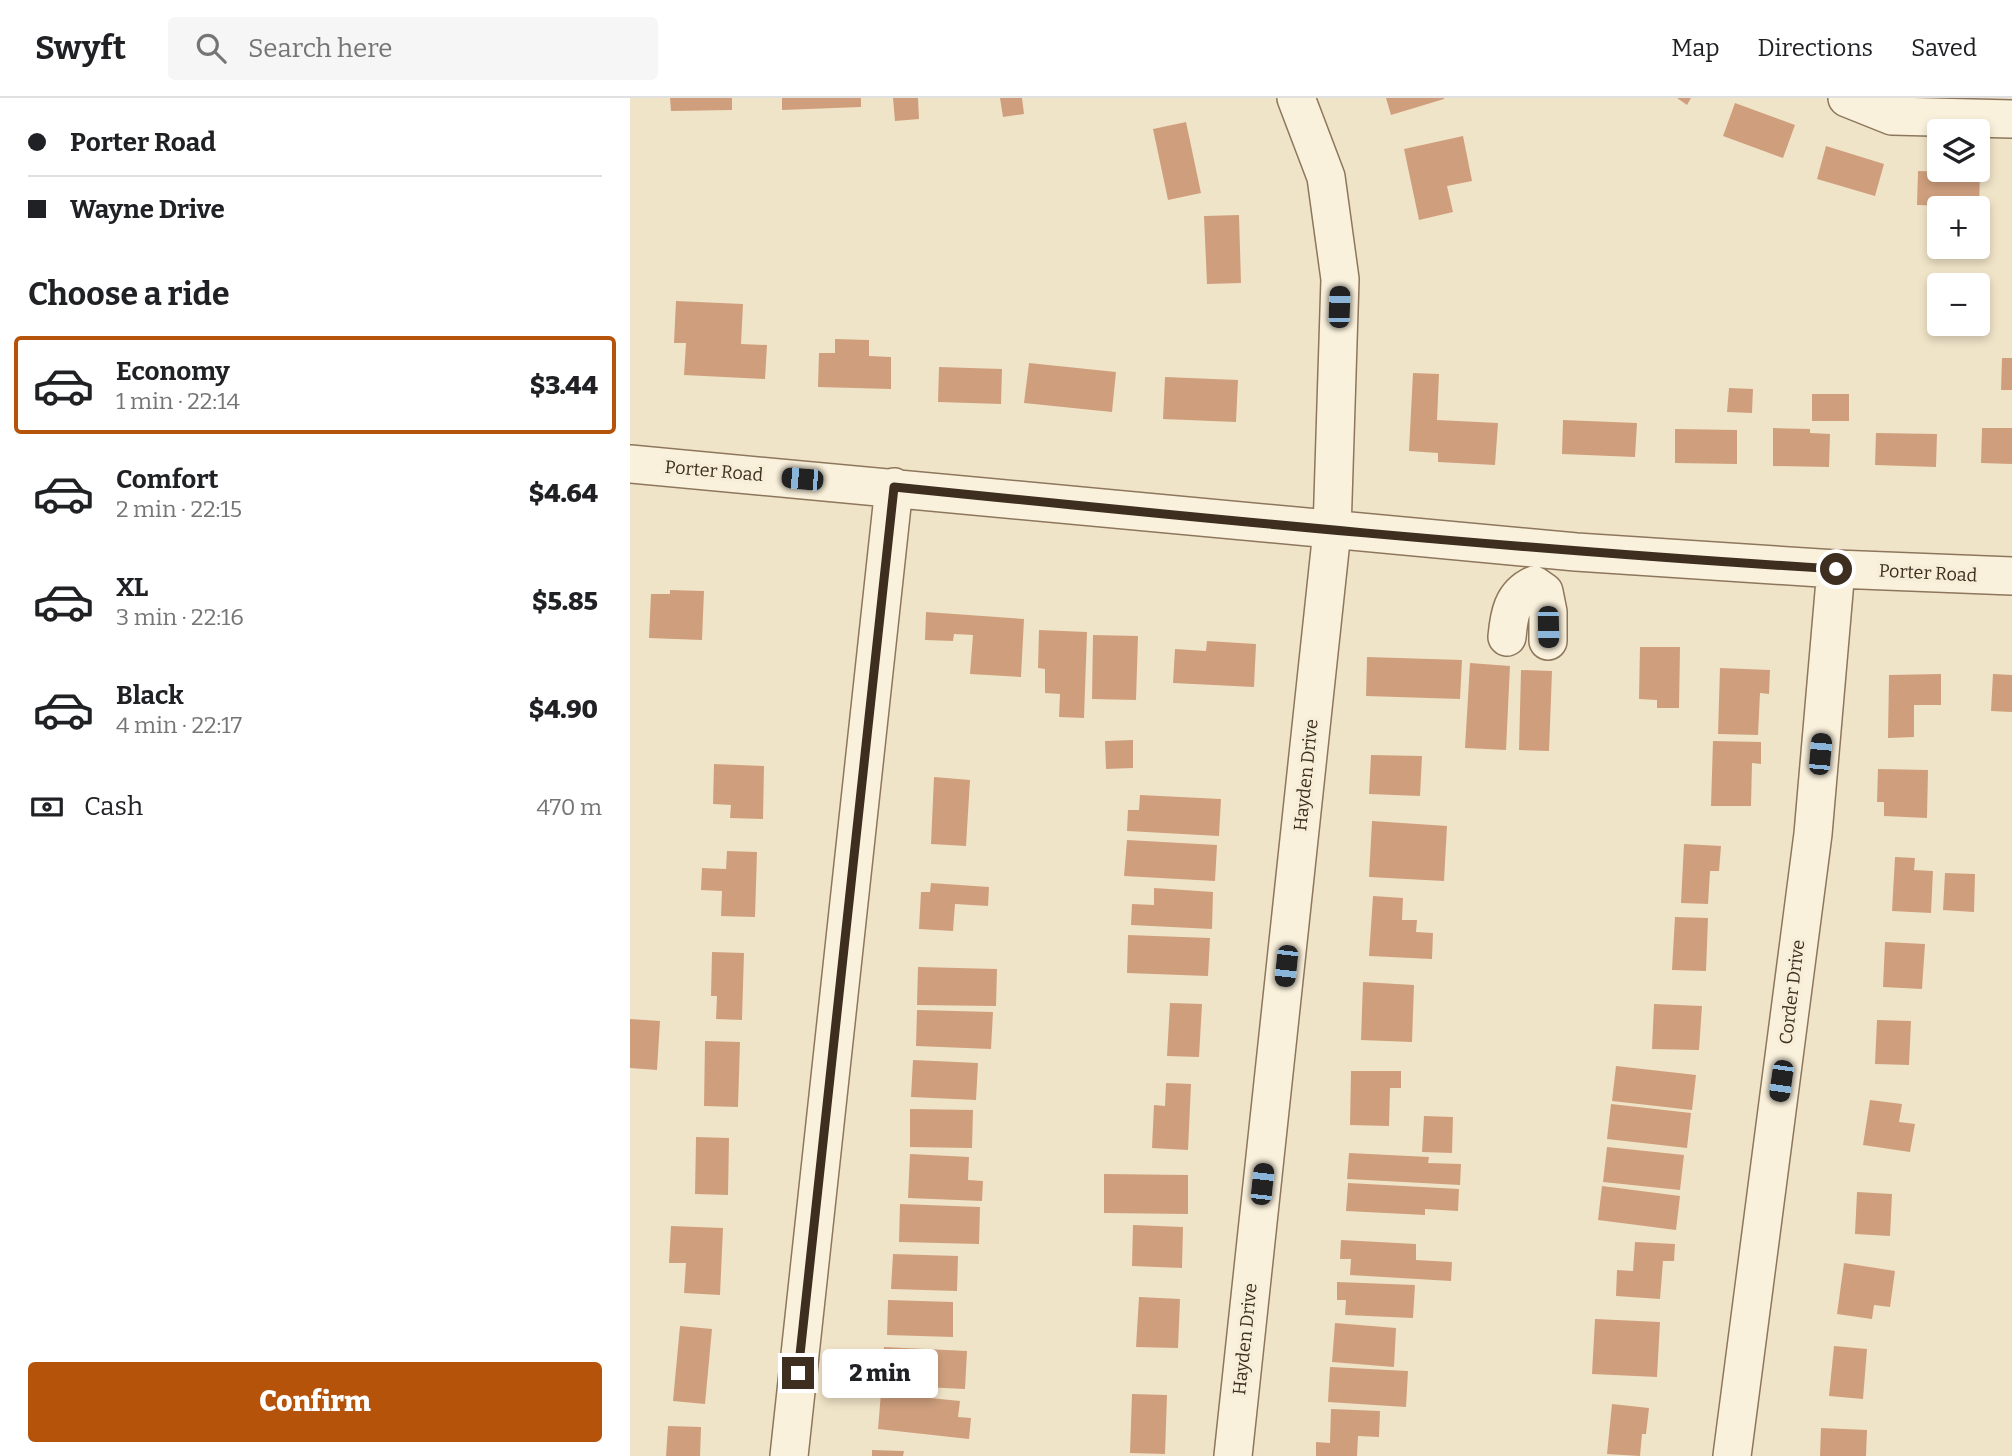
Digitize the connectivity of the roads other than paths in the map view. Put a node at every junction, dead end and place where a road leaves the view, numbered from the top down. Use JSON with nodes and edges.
{"nodes":[{"id":1,"x":1296,"y":98,"type":"edge"},
{"id":2,"x":1847,"y":98,"type":"edge"},
{"id":3,"x":2012,"y":119,"type":"edge"},
{"id":4,"x":630,"y":464,"type":"edge"},
{"id":5,"x":894,"y":487,"type":"junction"},
{"id":6,"x":1332,"y":531,"type":"junction"},
{"id":7,"x":1536,"y":548,"type":"junction"},
{"id":8,"x":1836,"y":569,"type":"junction"},
{"id":9,"x":2012,"y":576,"type":"edge"},
{"id":10,"x":1534,"y":585,"type":"junction"},
{"id":11,"x":1507,"y":638,"type":"dead end"},
{"id":12,"x":1548,"y":641,"type":"dead end"},
{"id":13,"x":789,"y":1456,"type":"edge"},
{"id":14,"x":1233,"y":1456,"type":"edge"},
{"id":15,"x":1732,"y":1456,"type":"edge"}],
"edges":[{"from":1,"to":6,"type":"street","name":"Hayden Drive"},
{"from":2,"to":3,"type":"street"},
{"from":4,"to":5,"type":"street","name":"Porter Road"},
{"from":5,"to":6,"type":"street","name":"Porter Road"},
{"from":5,"to":13,"type":"street"},
{"from":6,"to":7,"type":"street","name":"Porter Road"},
{"from":6,"to":14,"type":"street","name":"Hayden Drive"},
{"from":7,"to":8,"type":"street","name":"Porter Road"},
{"from":7,"to":10,"type":"street"},
{"from":8,"to":9,"type":"street","name":"Porter Road"},
{"from":8,"to":15,"type":"street","name":"Corder Drive"},
{"from":10,"to":11,"type":"street"},
{"from":10,"to":12,"type":"street"}]}
